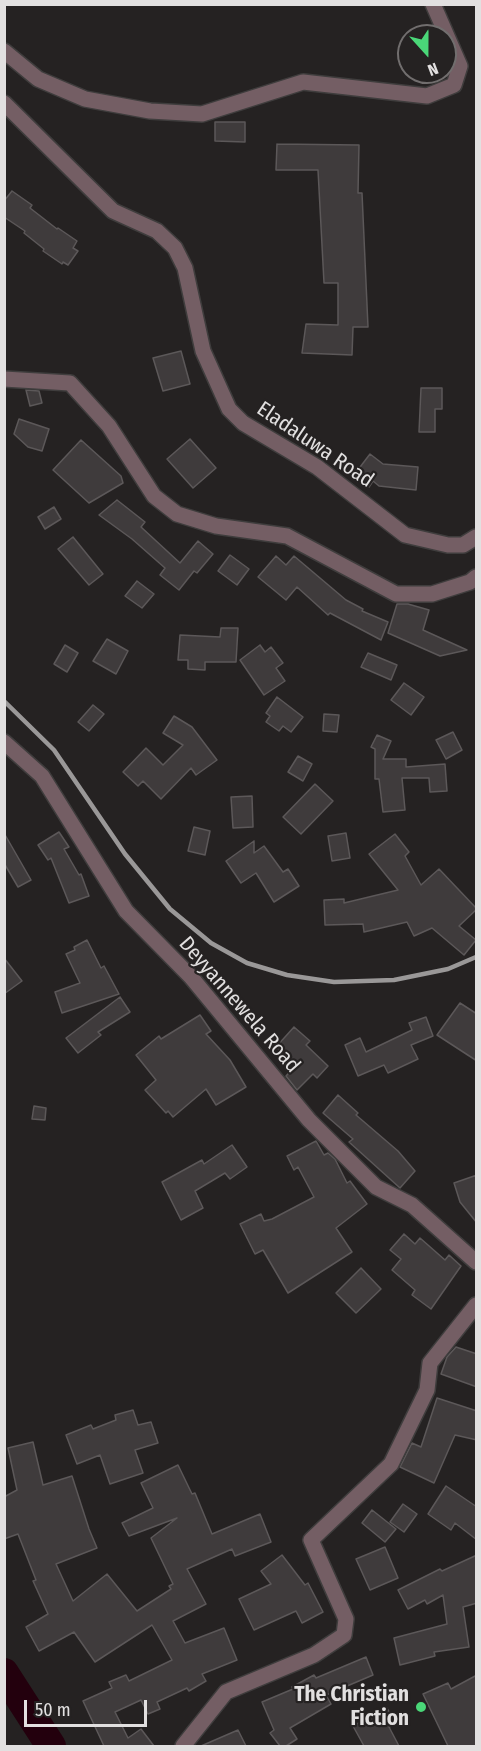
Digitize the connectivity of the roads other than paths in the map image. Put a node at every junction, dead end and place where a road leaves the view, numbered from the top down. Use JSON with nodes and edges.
{"nodes":[{"id":1,"x":433,"y":4,"type":"edge"},
{"id":2,"x":4,"y":51,"type":"edge"},
{"id":3,"x":4,"y":103,"type":"edge"},
{"id":4,"x":4,"y":379,"type":"edge"},
{"id":5,"x":477,"y":537,"type":"edge"},
{"id":6,"x":477,"y":577,"type":"edge"},
{"id":7,"x":4,"y":742,"type":"edge"},
{"id":8,"x":477,"y":1262,"type":"edge"},
{"id":9,"x":477,"y":1305,"type":"edge"},
{"id":10,"x":183,"y":1746,"type":"edge"}],
"edges":[{"from":1,"to":2,"type":"street"},
{"from":3,"to":5,"type":"street","name":"Eladaluwa Road"},
{"from":4,"to":6,"type":"street"},
{"from":7,"to":8,"type":"street","name":"Deyyannewela Road"},
{"from":9,"to":10,"type":"street"}]}
